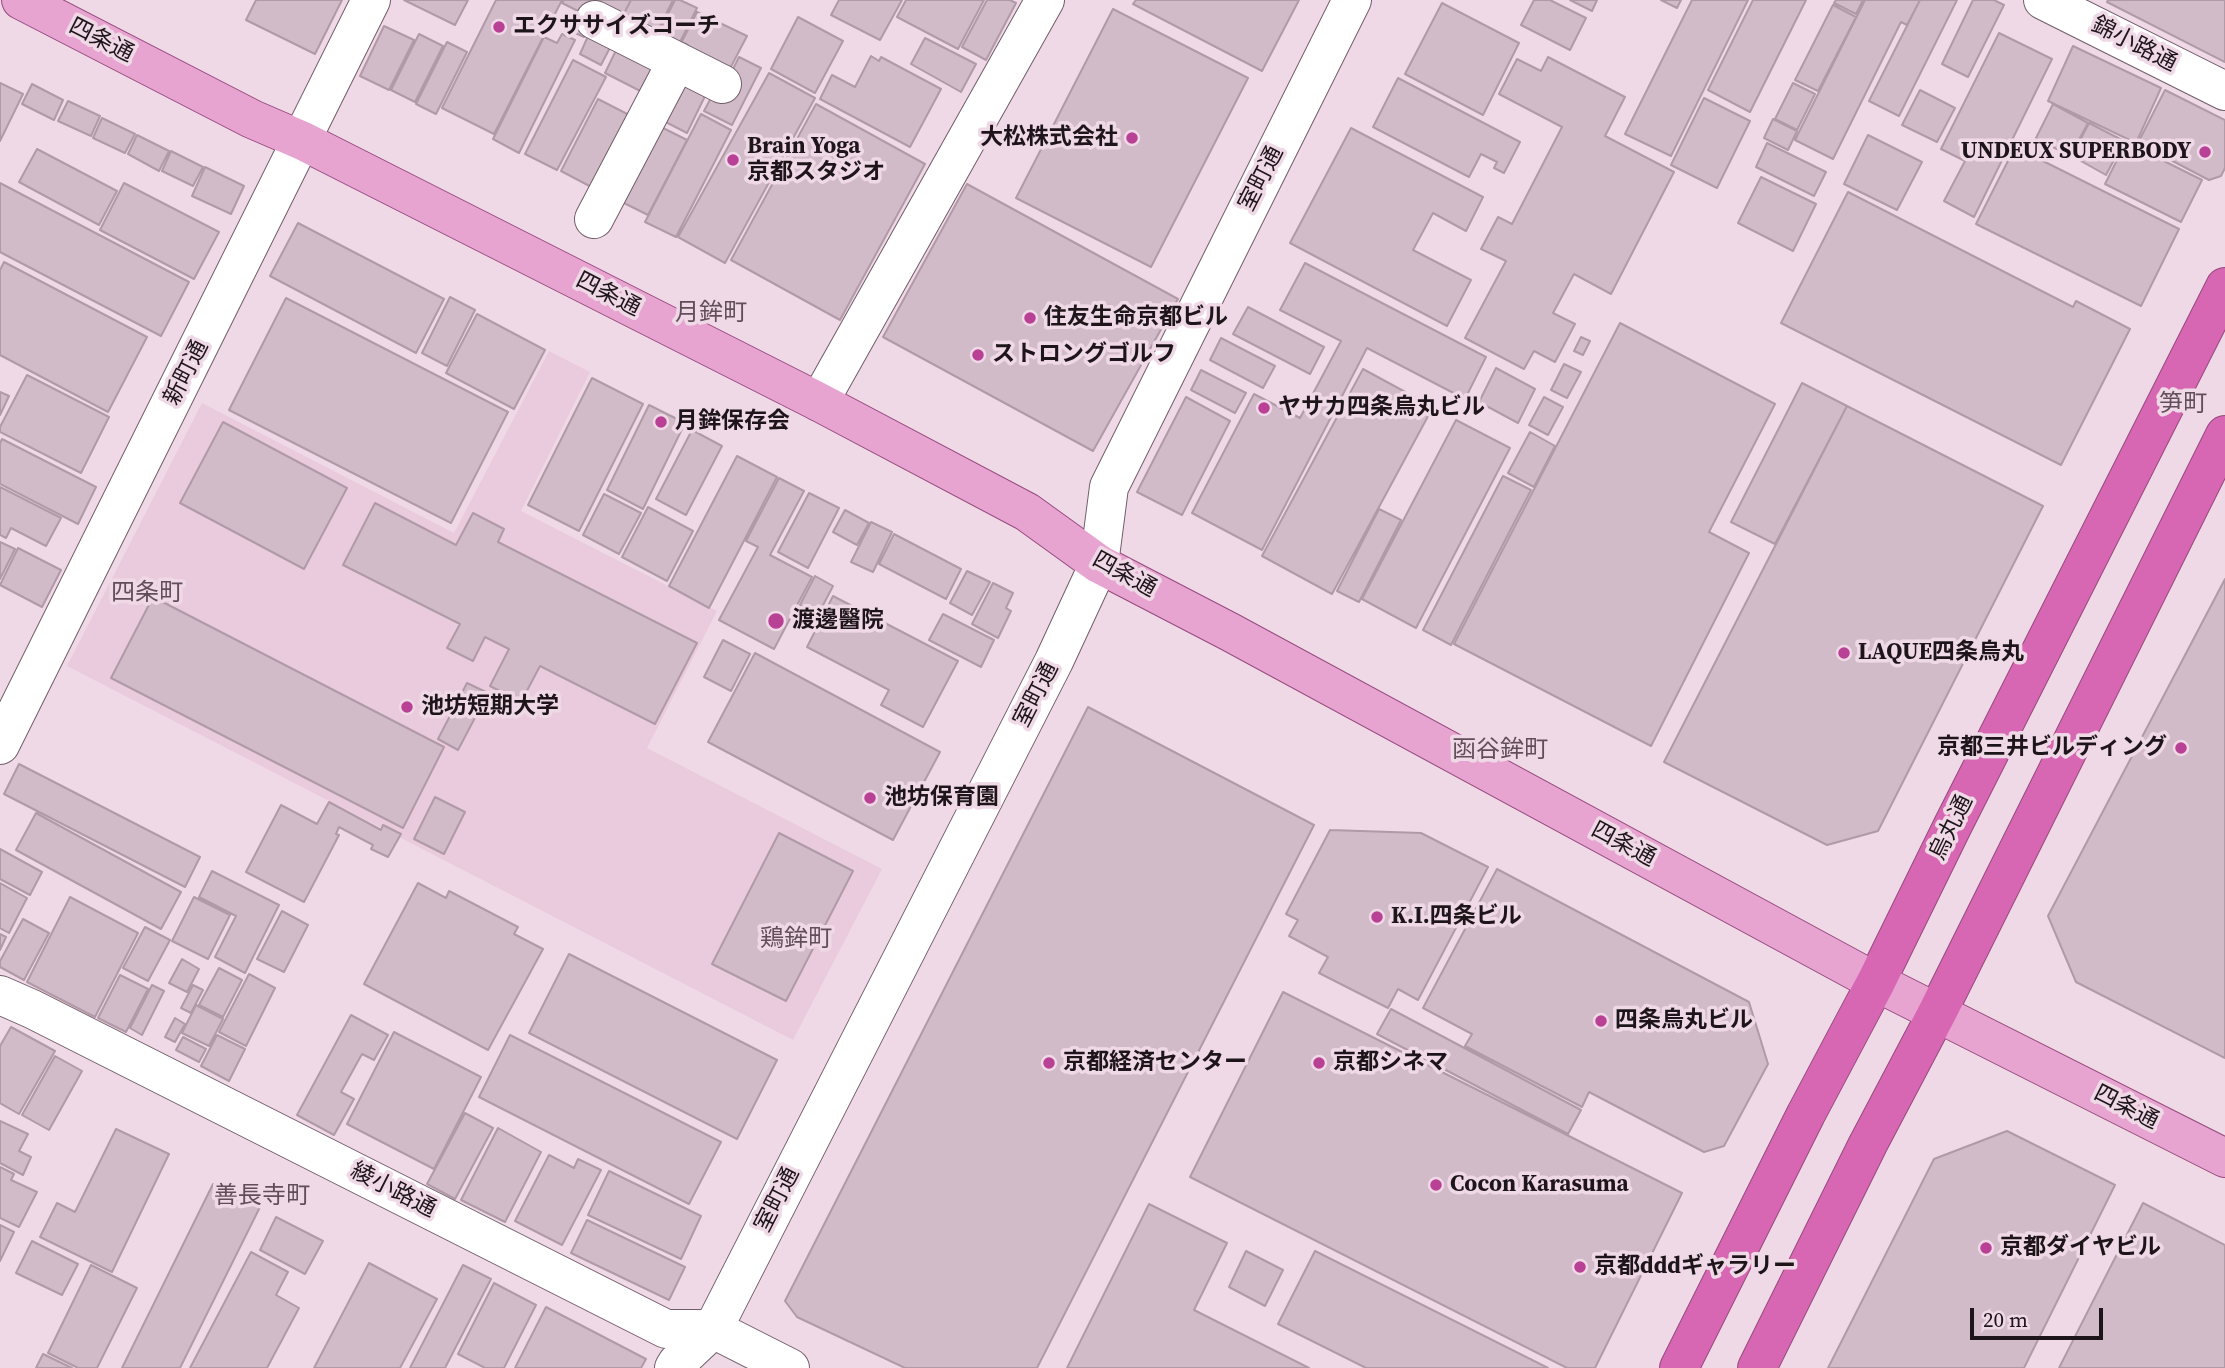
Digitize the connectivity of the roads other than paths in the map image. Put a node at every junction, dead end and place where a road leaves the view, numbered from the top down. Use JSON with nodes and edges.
{"nodes":[{"id":1,"x":21,"y":0,"type":"edge"},
{"id":2,"x":371,"y":0,"type":"edge"},
{"id":3,"x":1045,"y":0,"type":"edge"},
{"id":4,"x":1352,"y":0,"type":"edge"},
{"id":5,"x":2043,"y":0,"type":"edge"},
{"id":6,"x":595,"y":19,"type":"dead end"},
{"id":7,"x":677,"y":61,"type":"junction"},
{"id":8,"x":722,"y":84,"type":"dead end"},
{"id":9,"x":2225,"y":91,"type":"edge"},
{"id":10,"x":303,"y":141,"type":"junction"},
{"id":11,"x":594,"y":219,"type":"dead end"},
{"id":12,"x":2225,"y":287,"type":"edge"},
{"id":13,"x":819,"y":402,"type":"junction"},
{"id":14,"x":2225,"y":435,"type":"edge"},
{"id":15,"x":1099,"y":564,"type":"junction"},
{"id":16,"x":0,"y":745,"type":"edge"},
{"id":17,"x":1876,"y":982,"type":"junction"},
{"id":18,"x":0,"y":995,"type":"edge"},
{"id":19,"x":1937,"y":1013,"type":"junction"},
{"id":20,"x":2225,"y":1157,"type":"edge"},
{"id":21,"x":713,"y":1329,"type":"junction"},
{"id":22,"x":674,"y":1368,"type":"edge"},
{"id":23,"x":790,"y":1368,"type":"edge"},
{"id":24,"x":1679,"y":1368,"type":"edge"},
{"id":25,"x":1757,"y":1368,"type":"edge"}],
"edges":[{"from":1,"to":10,"type":"main road","name":"四条通"},
{"from":2,"to":10,"type":"street","name":"新町通"},
{"from":3,"to":13,"type":"street"},
{"from":4,"to":15,"type":"street","name":"室町通"},
{"from":5,"to":9,"type":"street","name":"錦小路通"},
{"from":6,"to":7,"type":"street"},
{"from":7,"to":8,"type":"street"},
{"from":7,"to":11,"type":"street"},
{"from":10,"to":13,"type":"main road","name":"四条通"},
{"from":10,"to":16,"type":"street","name":"新町通"},
{"from":12,"to":17,"type":"highway","name":"烏丸通"},
{"from":13,"to":15,"type":"main road","name":"四条通"},
{"from":14,"to":19,"type":"highway"},
{"from":15,"to":17,"type":"main road","name":"四条通"},
{"from":15,"to":21,"type":"street","name":"室町通"},
{"from":17,"to":19,"type":"main road","name":"四条通"},
{"from":17,"to":24,"type":"highway","name":"烏丸通"},
{"from":18,"to":21,"type":"street","name":"綾小路通"},
{"from":19,"to":20,"type":"main road","name":"四条通"},
{"from":19,"to":25,"type":"highway"},
{"from":21,"to":22,"type":"street","name":"室町通"},
{"from":21,"to":23,"type":"street","name":"綾小路通"}]}
